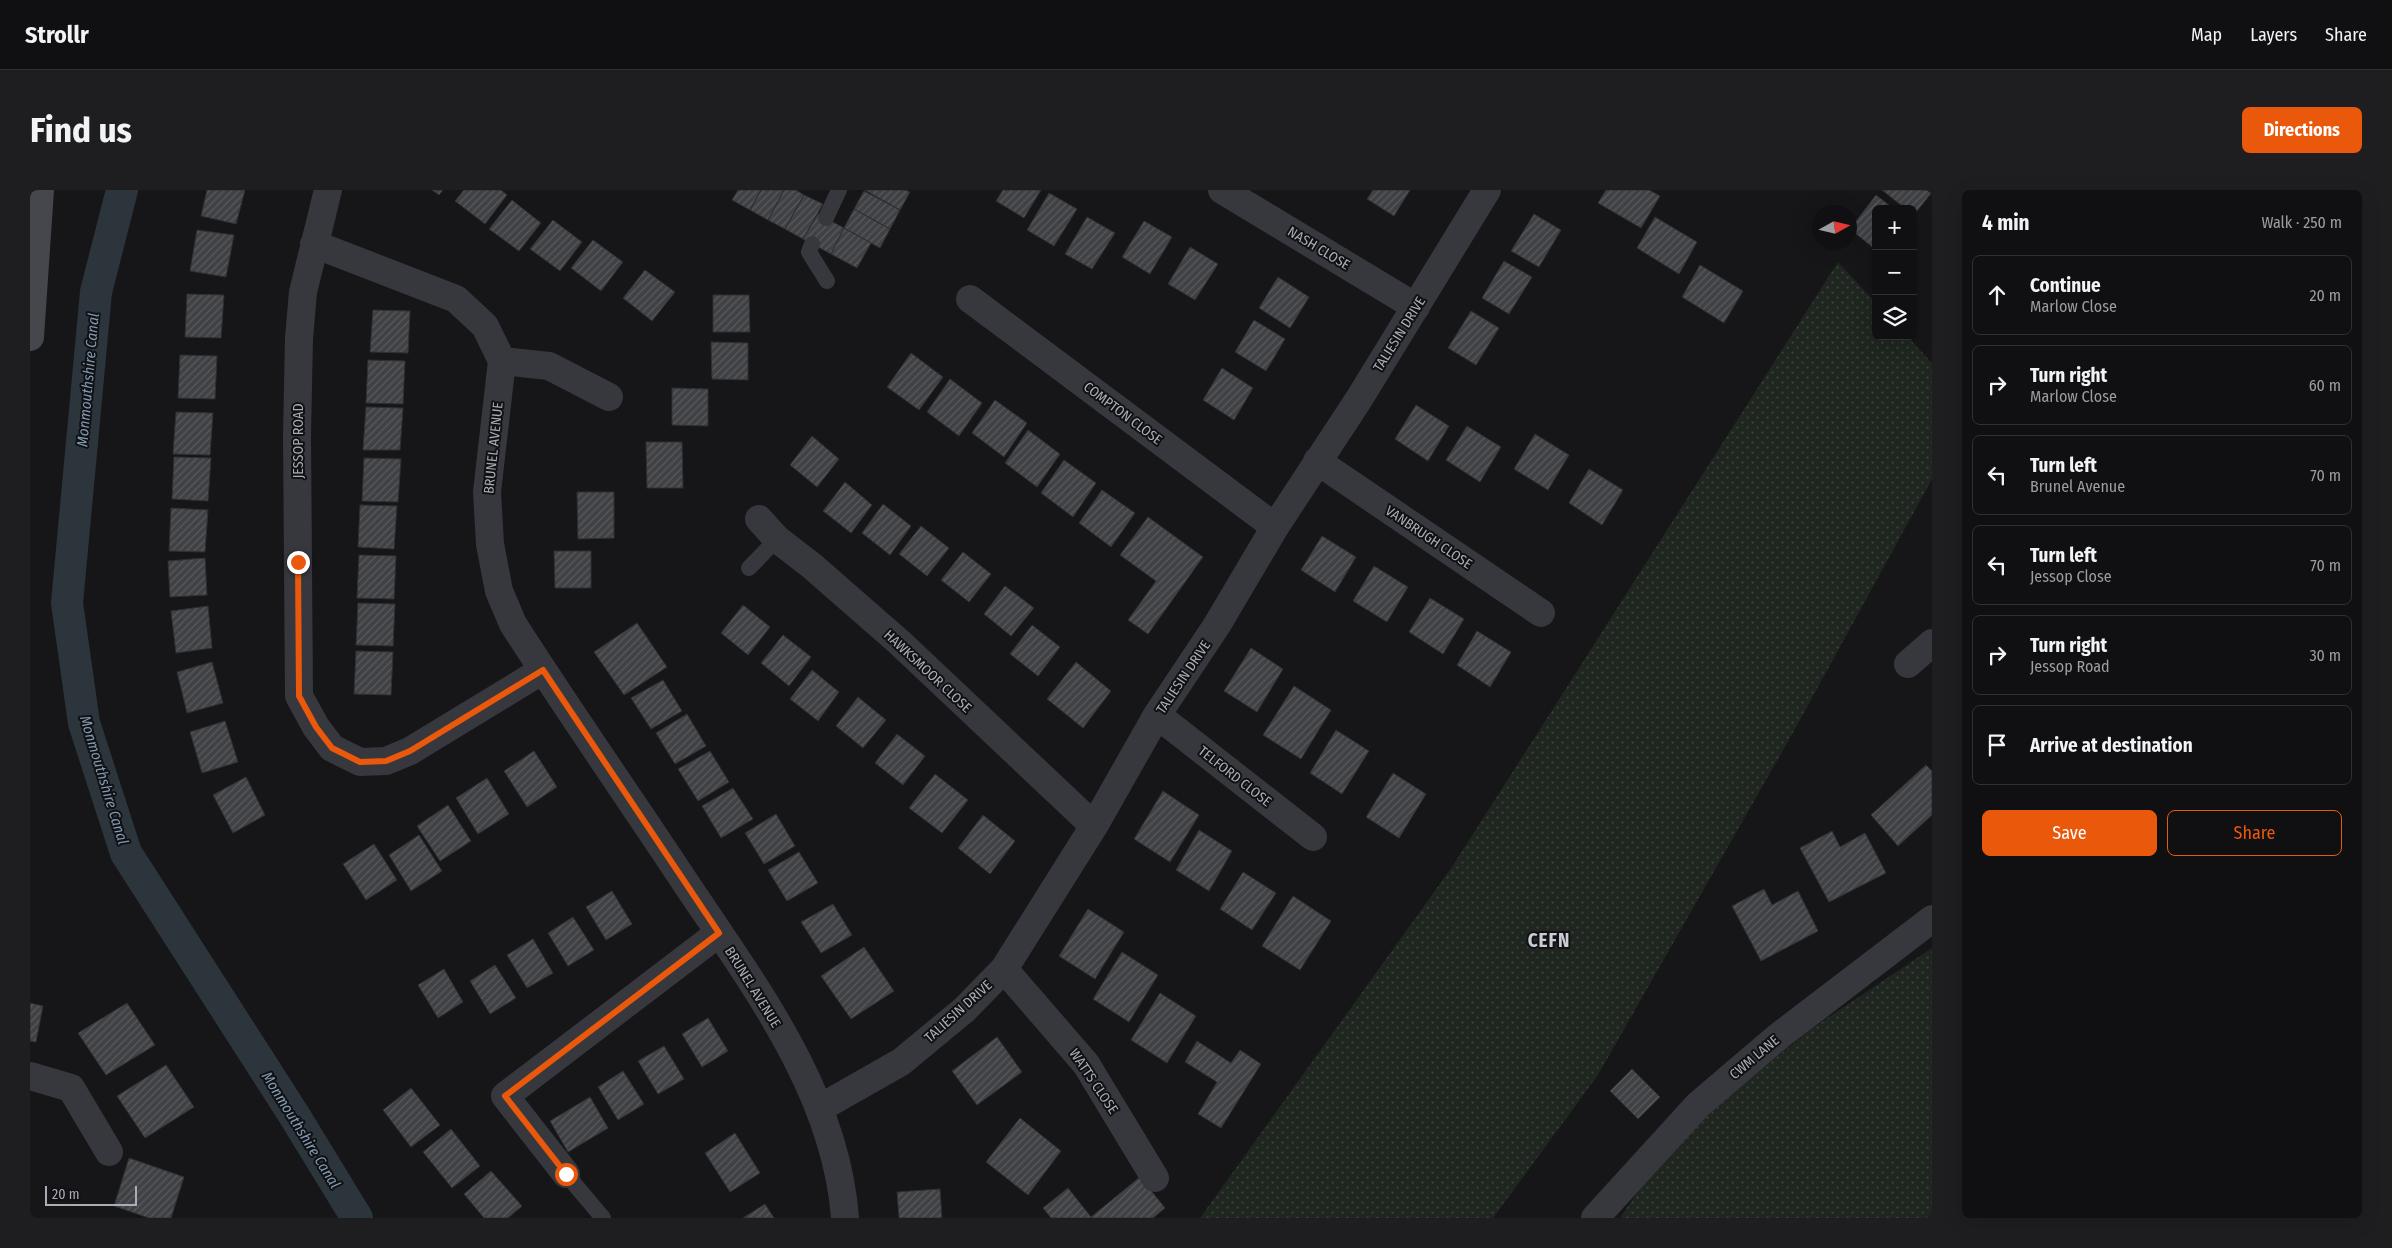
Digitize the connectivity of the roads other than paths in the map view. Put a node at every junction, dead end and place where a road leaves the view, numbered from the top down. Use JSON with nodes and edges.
{"nodes":[{"id":1,"x":40,"y":190,"type":"edge"},
{"id":2,"x":328,"y":190,"type":"edge"},
{"id":3,"x":839,"y":190,"type":"edge"},
{"id":4,"x":1222,"y":190,"type":"edge"},
{"id":5,"x":1487,"y":190,"type":"edge"},
{"id":6,"x":826,"y":218,"type":"dead end"},
{"id":7,"x":314,"y":244,"type":"junction"},
{"id":8,"x":812,"y":244,"type":"dead end"},
{"id":9,"x":827,"y":281,"type":"dead end"},
{"id":10,"x":970,"y":299,"type":"dead end"},
{"id":11,"x":1416,"y":307,"type":"junction"},
{"id":12,"x":30,"y":337,"type":"edge"},
{"id":13,"x":502,"y":361,"type":"junction"},
{"id":14,"x":609,"y":397,"type":"dead end"},
{"id":15,"x":1317,"y":461,"type":"junction"},
{"id":16,"x":759,"y":519,"type":"dead end"},
{"id":17,"x":1275,"y":527,"type":"junction"},
{"id":18,"x":777,"y":539,"type":"junction"},
{"id":19,"x":749,"y":568,"type":"dead end"},
{"id":20,"x":1542,"y":614,"type":"dead end"},
{"id":21,"x":1932,"y":643,"type":"edge"},
{"id":22,"x":1908,"y":664,"type":"dead end"},
{"id":23,"x":543,"y":670,"type":"junction"},
{"id":24,"x":1157,"y":715,"type":"junction"},
{"id":25,"x":1094,"y":826,"type":"junction"},
{"id":26,"x":1313,"y":837,"type":"dead end"},
{"id":27,"x":1932,"y":919,"type":"edge"},
{"id":28,"x":719,"y":933,"type":"junction"},
{"id":29,"x":1004,"y":968,"type":"junction"},
{"id":30,"x":30,"y":1076,"type":"edge"},
{"id":31,"x":820,"y":1108,"type":"junction"},
{"id":32,"x":109,"y":1152,"type":"dead end"},
{"id":33,"x":566,"y":1174,"type":"joint"},
{"id":34,"x":1155,"y":1178,"type":"dead end"},
{"id":35,"x":603,"y":1218,"type":"edge"},
{"id":36,"x":845,"y":1218,"type":"edge"},
{"id":37,"x":1596,"y":1218,"type":"edge"}],
"edges":[{"from":1,"to":12,"type":"main road"},
{"from":2,"to":7,"type":"street","name":"JESSOP ROAD"},
{"from":3,"to":6,"type":"lane"},
{"from":4,"to":11,"type":"street","name":"NASH CLOSE"},
{"from":5,"to":11,"type":"street","name":"TALIESIN DRIVE"},
{"from":7,"to":13,"type":"street"},
{"from":7,"to":23,"type":"street","name":"JESSOP ROAD"},
{"from":8,"to":9,"type":"lane"},
{"from":10,"to":17,"type":"street","name":"COMPTON CLOSE"},
{"from":11,"to":15,"type":"street","name":"TALIESIN DRIVE"},
{"from":13,"to":14,"type":"street"},
{"from":13,"to":23,"type":"street","name":"BRUNEL AVENUE"},
{"from":15,"to":17,"type":"street","name":"TALIESIN DRIVE"},
{"from":15,"to":20,"type":"street","name":"VANBRUGH CLOSE"},
{"from":16,"to":18,"type":"street","name":"HAWKSMOOR CLOSE"},
{"from":17,"to":24,"type":"street","name":"TALIESIN DRIVE"},
{"from":18,"to":19,"type":"lane"},
{"from":18,"to":25,"type":"street","name":"HAWKSMOOR CLOSE"},
{"from":21,"to":22,"type":"street"},
{"from":23,"to":28,"type":"street","name":"BRUNEL AVENUE"},
{"from":24,"to":25,"type":"street","name":"TALIESIN DRIVE"},
{"from":24,"to":26,"type":"street","name":"TELFORD CLOSE"},
{"from":25,"to":29,"type":"street","name":"TALIESIN DRIVE"},
{"from":27,"to":37,"type":"street","name":"CWM LANE"},
{"from":28,"to":31,"type":"street","name":"BRUNEL AVENUE"},
{"from":28,"to":33,"type":"street"},
{"from":29,"to":31,"type":"street","name":"TALIESIN DRIVE"},
{"from":29,"to":34,"type":"street","name":"WATTS CLOSE"},
{"from":30,"to":32,"type":"street"},
{"from":31,"to":36,"type":"street","name":"BRUNEL AVENUE"},
{"from":33,"to":35,"type":"lane"}]}
